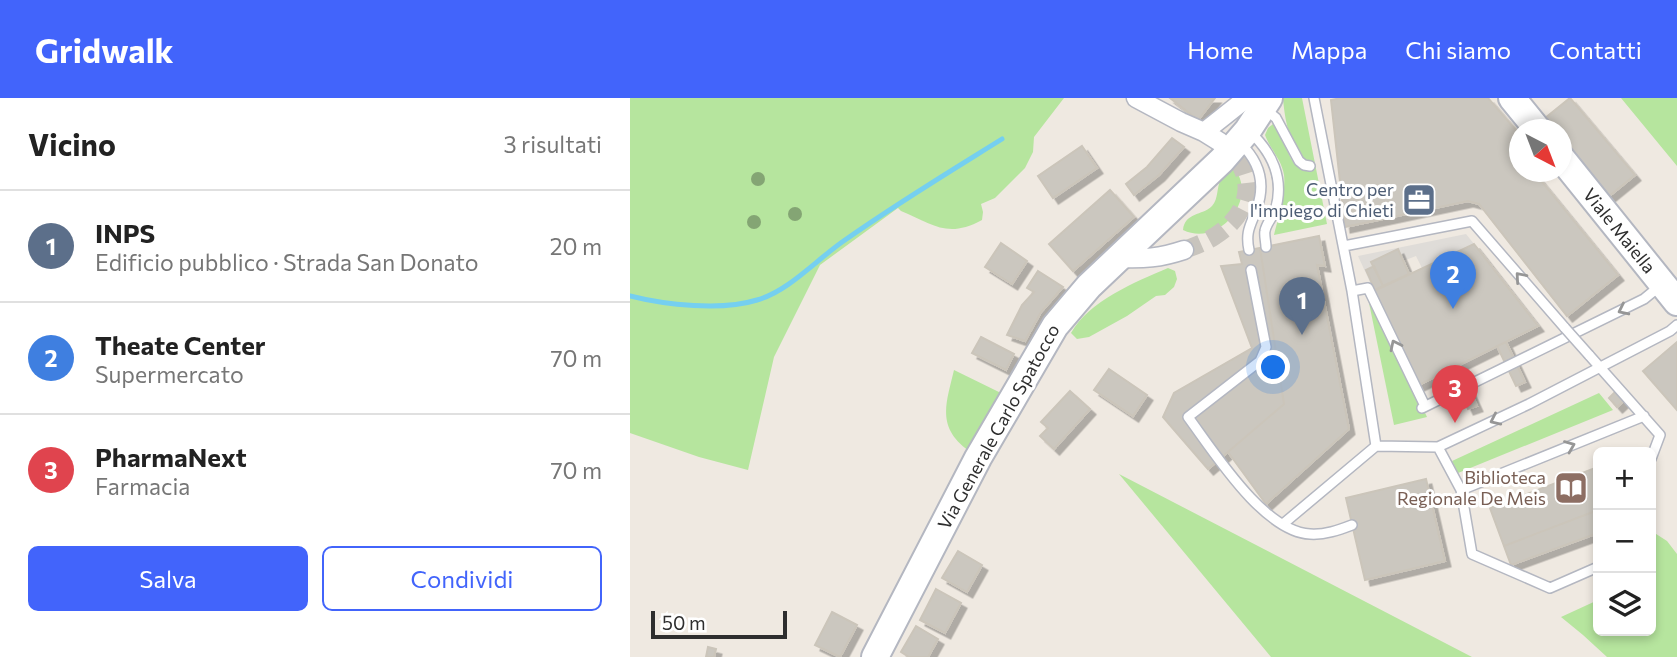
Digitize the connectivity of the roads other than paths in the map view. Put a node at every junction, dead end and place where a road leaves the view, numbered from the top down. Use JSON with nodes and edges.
{"nodes":[{"id":1,"x":1136,"y":98,"type":"edge"},
{"id":2,"x":1314,"y":98,"type":"edge"},
{"id":3,"x":1512,"y":98,"type":"edge"},
{"id":4,"x":1260,"y":101,"type":"edge"},
{"id":5,"x":1529,"y":119,"type":"edge"},
{"id":6,"x":1204,"y":132,"type":"junction"},
{"id":7,"x":1235,"y":138,"type":"junction"},
{"id":8,"x":1310,"y":166,"type":"dead end"},
{"id":9,"x":1572,"y":171,"type":"edge"},
{"id":10,"x":1152,"y":226,"type":"junction"},
{"id":11,"x":1344,"y":246,"type":"junction"},
{"id":12,"x":1266,"y":247,"type":"dead end"},
{"id":13,"x":1249,"y":250,"type":"dead end"},
{"id":14,"x":1119,"y":258,"type":"junction"},
{"id":15,"x":1251,"y":270,"type":"dead end"},
{"id":16,"x":1352,"y":291,"type":"junction"},
{"id":17,"x":1670,"y":293,"type":"edge"},
{"id":18,"x":1677,"y":325,"type":"edge"},
{"id":19,"x":1600,"y":368,"type":"junction"},
{"id":20,"x":1644,"y":416,"type":"junction"},
{"id":21,"x":1376,"y":446,"type":"junction"},
{"id":22,"x":1438,"y":447,"type":"junction"},
{"id":23,"x":1656,"y":447,"type":"edge"},
{"id":24,"x":1461,"y":490,"type":"junction"},
{"id":25,"x":1283,"y":524,"type":"junction"},
{"id":26,"x":1352,"y":525,"type":"dead end"},
{"id":27,"x":1593,"y":569,"type":"edge"},
{"id":28,"x":876,"y":657,"type":"edge"}],
"edges":[{"from":1,"to":6,"type":"street"},
{"from":2,"to":11,"type":"lane"},
{"from":3,"to":5,"type":"main road"},
{"from":4,"to":6,"type":"street"},
{"from":4,"to":7,"type":"main road","name":"Via Generale Carlo Spatocco"},
{"from":4,"to":8,"type":"lane"},
{"from":6,"to":7,"type":"street"},
{"from":7,"to":10,"type":"main road","name":"Via Generale Carlo Spatocco"},
{"from":7,"to":12,"type":"lane"},
{"from":7,"to":13,"type":"lane"},
{"from":9,"to":17,"type":"main road","name":"Viale Maiella"},
{"from":10,"to":14,"type":"main road","name":"Via Generale Carlo Spatocco"},
{"from":10,"to":14,"type":"street"},
{"from":11,"to":16,"type":"lane"},
{"from":19,"to":11,"type":"lane","one_way":true,"bridge":true},
{"from":14,"to":28,"type":"main road","name":"Via Generale Carlo Spatocco"},
{"from":15,"to":25,"type":"lane"},
{"from":17,"to":16,"type":"lane","one_way":true},
{"from":16,"to":21,"type":"lane"},
{"from":18,"to":19,"type":"lane"},
{"from":19,"to":20,"type":"lane"},
{"from":19,"to":22,"type":"lane","one_way":true},
{"from":20,"to":23,"type":"lane"},
{"from":24,"to":20,"type":"lane","one_way":true},
{"from":21,"to":22,"type":"lane"},
{"from":21,"to":25,"type":"lane"},
{"from":22,"to":24,"type":"lane"},
{"from":24,"to":27,"type":"lane"},
{"from":25,"to":26,"type":"lane"}]}
